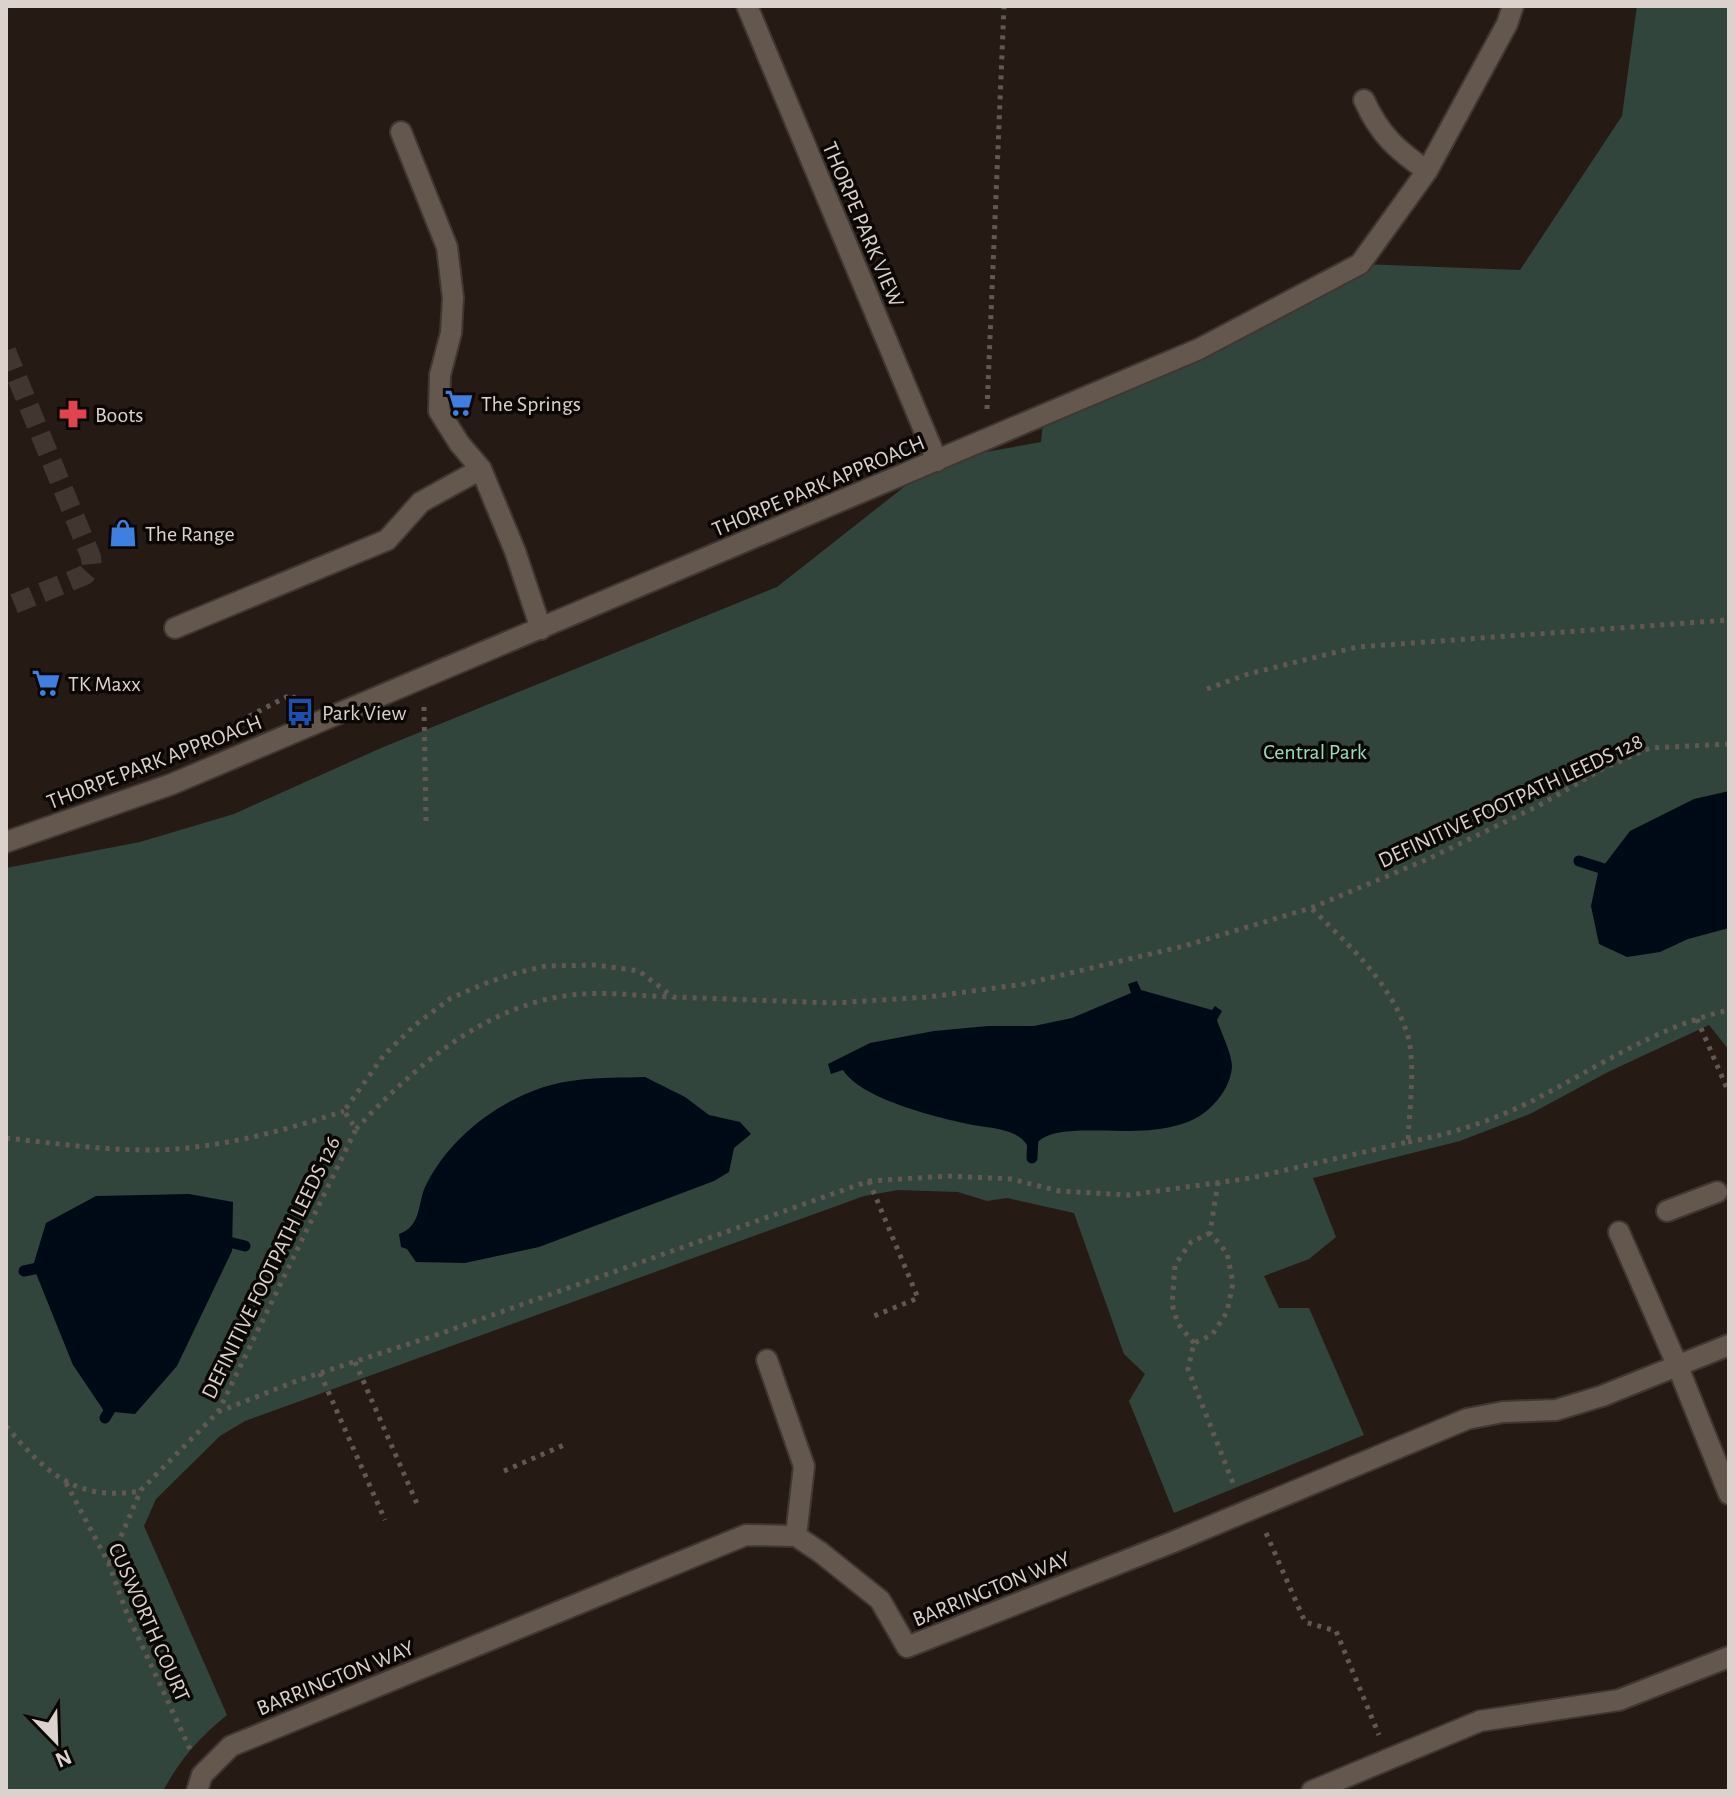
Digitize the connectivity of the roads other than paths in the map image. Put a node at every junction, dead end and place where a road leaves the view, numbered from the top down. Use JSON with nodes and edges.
{"nodes":[{"id":1,"x":747,"y":6,"type":"edge"},
{"id":2,"x":1513,"y":6,"type":"edge"},
{"id":3,"x":1364,"y":100,"type":"dead end"},
{"id":4,"x":401,"y":132,"type":"dead end"},
{"id":5,"x":1427,"y":171,"type":"junction"},
{"id":6,"x":937,"y":461,"type":"junction"},
{"id":7,"x":481,"y":469,"type":"junction"},
{"id":8,"x":175,"y":628,"type":"dead end"},
{"id":9,"x":541,"y":629,"type":"junction"},
{"id":10,"x":6,"y":842,"type":"edge"},
{"id":11,"x":1717,"y":1192,"type":"dead end"},
{"id":12,"x":1667,"y":1211,"type":"dead end"},
{"id":13,"x":1619,"y":1232,"type":"dead end"},
{"id":14,"x":1729,"y":1345,"type":"edge"},
{"id":15,"x":767,"y":1360,"type":"dead end"},
{"id":16,"x":1678,"y":1367,"type":"junction"},
{"id":17,"x":1729,"y":1494,"type":"edge"},
{"id":18,"x":796,"y":1536,"type":"junction"},
{"id":19,"x":1729,"y":1657,"type":"edge"},
{"id":20,"x":200,"y":1783,"type":"edge"},
{"id":21,"x":1312,"y":1791,"type":"edge"}],
"edges":[{"from":1,"to":6,"type":"street","name":"THORPE PARK VIEW"},
{"from":2,"to":5,"type":"street","name":"THORPE PARK APPROACH"},
{"from":3,"to":5,"type":"street"},
{"from":4,"to":7,"type":"street"},
{"from":5,"to":6,"type":"street","name":"THORPE PARK APPROACH"},
{"from":6,"to":9,"type":"street","name":"THORPE PARK APPROACH"},
{"from":7,"to":8,"type":"street"},
{"from":7,"to":9,"type":"street"},
{"from":9,"to":10,"type":"street","name":"THORPE PARK APPROACH"},
{"from":11,"to":12,"type":"street"},
{"from":13,"to":16,"type":"street"},
{"from":14,"to":16,"type":"street","name":"BARRINGTON WAY"},
{"from":15,"to":18,"type":"street"},
{"from":16,"to":17,"type":"street"},
{"from":16,"to":18,"type":"street","name":"BARRINGTON WAY"},
{"from":18,"to":20,"type":"street","name":"BARRINGTON WAY"},
{"from":19,"to":21,"type":"street"}]}
